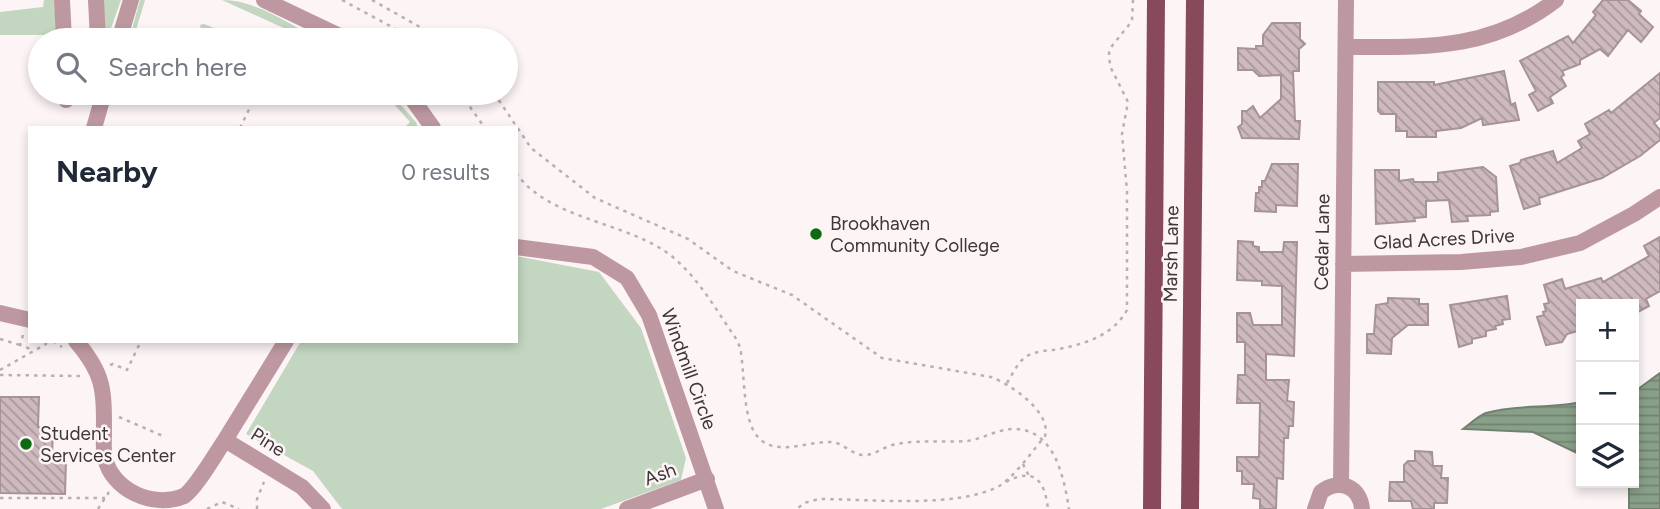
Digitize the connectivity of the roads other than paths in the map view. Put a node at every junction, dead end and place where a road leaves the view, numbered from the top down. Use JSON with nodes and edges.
{"nodes":[{"id":1,"x":62,"y":0,"type":"edge"},
{"id":2,"x":96,"y":0,"type":"edge"},
{"id":3,"x":131,"y":0,"type":"edge"},
{"id":4,"x":264,"y":0,"type":"edge"},
{"id":5,"x":1156,"y":0,"type":"edge"},
{"id":6,"x":1195,"y":0,"type":"edge"},
{"id":7,"x":1346,"y":0,"type":"edge"},
{"id":8,"x":1556,"y":0,"type":"edge"},
{"id":9,"x":63,"y":28,"type":"edge"},
{"id":10,"x":97,"y":28,"type":"edge"},
{"id":11,"x":123,"y":28,"type":"edge"},
{"id":12,"x":323,"y":28,"type":"edge"},
{"id":13,"x":1346,"y":47,"type":"junction"},
{"id":14,"x":101,"y":105,"type":"edge"},
{"id":15,"x":418,"y":105,"type":"edge"},
{"id":16,"x":95,"y":126,"type":"edge"},
{"id":17,"x":432,"y":126,"type":"edge"},
{"id":18,"x":1660,"y":197,"type":"edge"},
{"id":19,"x":518,"y":247,"type":"edge"},
{"id":20,"x":1343,"y":264,"type":"junction"},
{"id":21,"x":0,"y":313,"type":"edge"},
{"id":22,"x":28,"y":320,"type":"edge"},
{"id":23,"x":78,"y":343,"type":"edge"},
{"id":24,"x":285,"y":343,"type":"edge"},
{"id":25,"x":225,"y":440,"type":"junction"},
{"id":26,"x":707,"y":479,"type":"junction"},
{"id":27,"x":1341,"y":485,"type":"junction"},
{"id":28,"x":147,"y":505,"type":"edge"},
{"id":29,"x":323,"y":509,"type":"edge"},
{"id":30,"x":627,"y":509,"type":"edge"},
{"id":31,"x":716,"y":509,"type":"edge"},
{"id":32,"x":1152,"y":509,"type":"edge"},
{"id":33,"x":1190,"y":509,"type":"edge"},
{"id":34,"x":1315,"y":509,"type":"edge"},
{"id":35,"x":1362,"y":509,"type":"edge"}],
"edges":[{"from":1,"to":9,"type":"street"},
{"from":2,"to":10,"type":"street"},
{"from":3,"to":11,"type":"street"},
{"from":4,"to":12,"type":"street"},
{"from":5,"to":32,"type":"main road","name":"Marsh Lane"},
{"from":6,"to":33,"type":"main road","name":"Marsh Lane"},
{"from":7,"to":13,"type":"street","name":"Cedar Lane"},
{"from":8,"to":13,"type":"street"},
{"from":13,"to":20,"type":"street","name":"Cedar Lane"},
{"from":14,"to":16,"type":"street"},
{"from":15,"to":17,"type":"street"},
{"from":18,"to":20,"type":"street","name":"Glad Acres Drive"},
{"from":19,"to":26,"type":"street","name":"Windmill Circle"},
{"from":20,"to":27,"type":"street","name":"Cedar Lane"},
{"from":21,"to":22,"type":"street"},
{"from":23,"to":28,"type":"street","name":"Pine"},
{"from":24,"to":25,"type":"street"},
{"from":25,"to":28,"type":"street","name":"Pine"},
{"from":25,"to":29,"type":"street","name":"Pine"},
{"from":26,"to":30,"type":"street","name":"Ash"},
{"from":26,"to":31,"type":"street","name":"Windmill Circle"},
{"from":27,"to":34,"type":"street"},
{"from":27,"to":35,"type":"street"}]}
